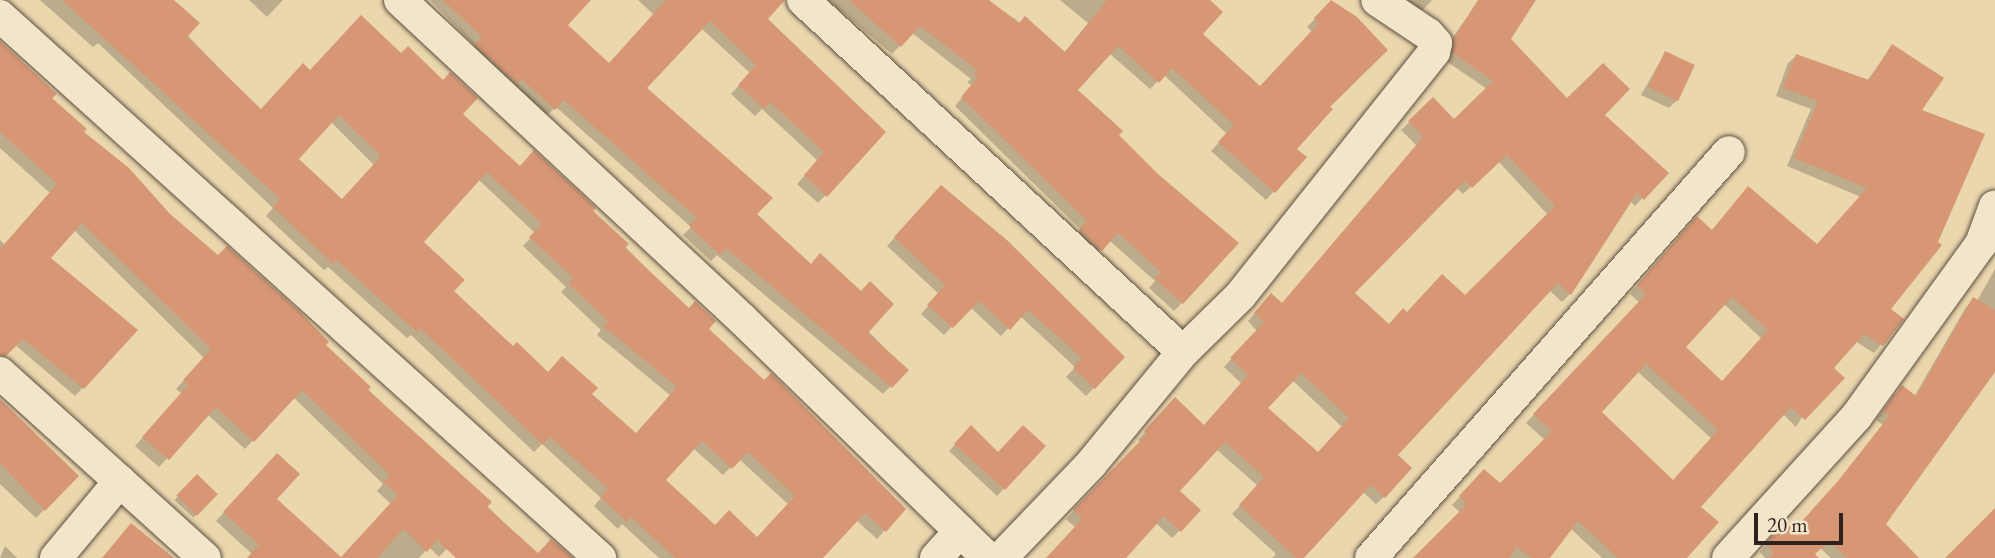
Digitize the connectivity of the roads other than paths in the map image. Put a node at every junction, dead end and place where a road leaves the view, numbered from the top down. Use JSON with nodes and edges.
{"nodes":[{"id":1,"x":400,"y":0,"type":"edge"},
{"id":2,"x":803,"y":0,"type":"edge"},
{"id":3,"x":1377,"y":0,"type":"edge"},
{"id":4,"x":0,"y":16,"type":"edge"},
{"id":5,"x":1728,"y":152,"type":"dead end"},
{"id":6,"x":1995,"y":206,"type":"edge"},
{"id":7,"x":1183,"y":352,"type":"junction"},
{"id":8,"x":0,"y":373,"type":"edge"},
{"id":9,"x":120,"y":481,"type":"junction"},
{"id":10,"x":960,"y":531,"type":"junction"},
{"id":11,"x":56,"y":558,"type":"edge"},
{"id":12,"x":205,"y":558,"type":"edge"},
{"id":13,"x":600,"y":558,"type":"edge"},
{"id":14,"x":936,"y":558,"type":"edge"},
{"id":15,"x":988,"y":558,"type":"edge"},
{"id":16,"x":1001,"y":558,"type":"edge"},
{"id":17,"x":1371,"y":558,"type":"edge"},
{"id":18,"x":1728,"y":558,"type":"edge"}],
"edges":[{"from":1,"to":10,"type":"street"},
{"from":2,"to":7,"type":"street"},
{"from":3,"to":7,"type":"street"},
{"from":4,"to":13,"type":"street"},
{"from":5,"to":17,"type":"street"},
{"from":6,"to":18,"type":"street"},
{"from":7,"to":16,"type":"street"},
{"from":8,"to":9,"type":"street"},
{"from":9,"to":11,"type":"street"},
{"from":9,"to":12,"type":"street"},
{"from":10,"to":14,"type":"street"},
{"from":10,"to":15,"type":"street"}]}
